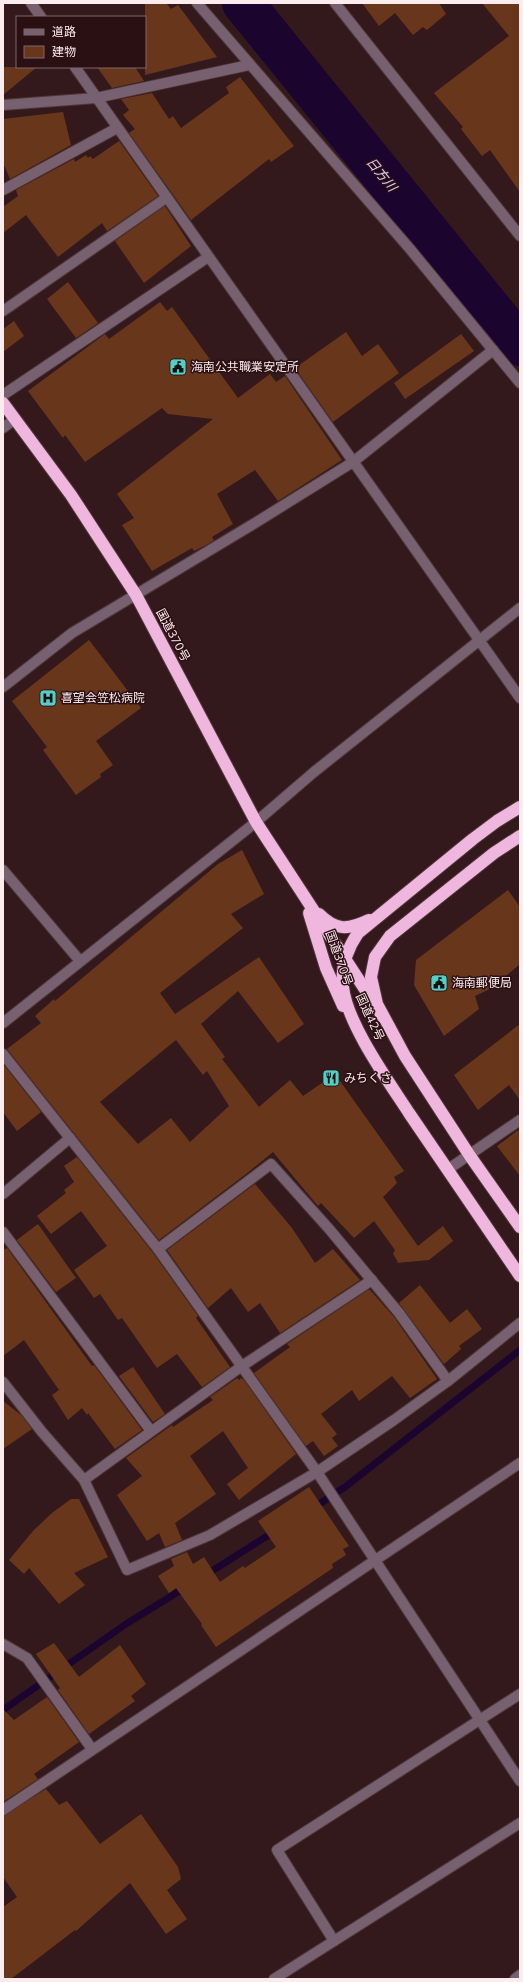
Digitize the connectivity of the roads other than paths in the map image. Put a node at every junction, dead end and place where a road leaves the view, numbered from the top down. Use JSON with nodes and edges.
{"nodes":[{"id":1,"x":31,"y":3,"type":"edge"},
{"id":2,"x":197,"y":3,"type":"edge"},
{"id":3,"x":335,"y":3,"type":"edge"},
{"id":4,"x":40,"y":16,"type":"edge"},
{"id":5,"x":249,"y":65,"type":"junction"},
{"id":6,"x":76,"y":68,"type":"edge"},
{"id":7,"x":96,"y":98,"type":"junction"},
{"id":8,"x":3,"y":105,"type":"edge"},
{"id":9,"x":116,"y":128,"type":"junction"},
{"id":10,"x":3,"y":190,"type":"edge"},
{"id":11,"x":166,"y":198,"type":"junction"},
{"id":12,"x":520,"y":236,"type":"edge"},
{"id":13,"x":208,"y":257,"type":"junction"},
{"id":14,"x":3,"y":311,"type":"edge"},
{"id":15,"x":493,"y":350,"type":"junction"},
{"id":16,"x":520,"y":383,"type":"edge"},
{"id":17,"x":3,"y":395,"type":"edge"},
{"id":18,"x":3,"y":403,"type":"edge"},
{"id":19,"x":15,"y":419,"type":"junction"},
{"id":20,"x":3,"y":428,"type":"edge"},
{"id":21,"x":353,"y":462,"type":"junction"},
{"id":22,"x":136,"y":595,"type":"junction"},
{"id":23,"x":520,"y":608,"type":"edge"},
{"id":24,"x":480,"y":640,"type":"junction"},
{"id":25,"x":3,"y":687,"type":"edge"},
{"id":26,"x":520,"y":698,"type":"edge"},
{"id":27,"x":520,"y":807,"type":"edge"},
{"id":28,"x":256,"y":822,"type":"junction"},
{"id":29,"x":520,"y":836,"type":"edge"},
{"id":30,"x":3,"y":870,"type":"edge"},
{"id":31,"x":300,"y":892,"type":"junction"},
{"id":32,"x":390,"y":906,"type":"junction"},
{"id":33,"x":345,"y":960,"type":"junction"},
{"id":34,"x":80,"y":961,"type":"junction"},
{"id":35,"x":383,"y":1017,"type":"junction"},
{"id":36,"x":3,"y":1023,"type":"edge"},
{"id":37,"x":359,"y":1031,"type":"junction"},
{"id":38,"x":3,"y":1054,"type":"edge"},
{"id":39,"x":520,"y":1120,"type":"edge"},
{"id":40,"x":70,"y":1138,"type":"junction"},
{"id":41,"x":470,"y":1156,"type":"junction"},
{"id":42,"x":447,"y":1170,"type":"junction"},
{"id":43,"x":3,"y":1194,"type":"edge"},
{"id":44,"x":520,"y":1227,"type":"edge"},
{"id":45,"x":3,"y":1232,"type":"edge"},
{"id":46,"x":158,"y":1249,"type":"junction"},
{"id":47,"x":520,"y":1276,"type":"edge"},
{"id":48,"x":372,"y":1280,"type":"junction"},
{"id":49,"x":520,"y":1323,"type":"edge"},
{"id":50,"x":242,"y":1366,"type":"junction"},
{"id":51,"x":448,"y":1381,"type":"junction"},
{"id":52,"x":3,"y":1382,"type":"edge"},
{"id":53,"x":151,"y":1432,"type":"junction"},
{"id":54,"x":520,"y":1463,"type":"edge"},
{"id":55,"x":317,"y":1472,"type":"junction"},
{"id":56,"x":84,"y":1480,"type":"junction"},
{"id":57,"x":374,"y":1560,"type":"junction"},
{"id":58,"x":3,"y":1644,"type":"edge"},
{"id":59,"x":520,"y":1694,"type":"edge"},
{"id":60,"x":480,"y":1720,"type":"junction"},
{"id":61,"x":92,"y":1748,"type":"junction"},
{"id":62,"x":520,"y":1781,"type":"edge"},
{"id":63,"x":3,"y":1810,"type":"edge"},
{"id":64,"x":520,"y":1823,"type":"edge"},
{"id":65,"x":334,"y":1941,"type":"junction"},
{"id":66,"x":520,"y":1975,"type":"edge"},
{"id":67,"x":274,"y":1979,"type":"edge"},
{"id":68,"x":515,"y":1979,"type":"edge"}],
"edges":[{"from":1,"to":4,"type":"street"},
{"from":2,"to":5,"type":"street"},
{"from":3,"to":12,"type":"street"},
{"from":5,"to":7,"type":"street"},
{"from":5,"to":15,"type":"street"},
{"from":6,"to":7,"type":"street"},
{"from":7,"to":8,"type":"street"},
{"from":7,"to":9,"type":"street"},
{"from":9,"to":10,"type":"street"},
{"from":9,"to":11,"type":"street"},
{"from":11,"to":13,"type":"street"},
{"from":11,"to":14,"type":"street"},
{"from":13,"to":17,"type":"street"},
{"from":13,"to":21,"type":"street"},
{"from":15,"to":16,"type":"street"},
{"from":15,"to":21,"type":"street"},
{"from":18,"to":19,"type":"highway","name":"国道370号"},
{"from":19,"to":20,"type":"street"},
{"from":19,"to":22,"type":"highway","name":"国道370号"},
{"from":21,"to":22,"type":"street"},
{"from":21,"to":24,"type":"street"},
{"from":22,"to":25,"type":"street"},
{"from":22,"to":28,"type":"highway","name":"国道370号"},
{"from":23,"to":24,"type":"street"},
{"from":24,"to":26,"type":"street"},
{"from":24,"to":28,"type":"street"},
{"from":27,"to":32,"type":"highway","name":"国道42号"},
{"from":28,"to":31,"type":"highway","name":"国道370号"},
{"from":28,"to":34,"type":"street"},
{"from":29,"to":35,"type":"highway","name":"国道42号"},
{"from":30,"to":34,"type":"street"},
{"from":31,"to":32,"type":"highway","name":"国道370号"},
{"from":31,"to":33,"type":"highway","name":"国道370号"},
{"from":31,"to":37,"type":"highway","name":"国道370号"},
{"from":32,"to":33,"type":"highway","name":"国道42号"},
{"from":33,"to":35,"type":"highway","name":"国道370号"},
{"from":33,"to":37,"type":"highway","name":"国道42号"},
{"from":34,"to":36,"type":"street"},
{"from":35,"to":41,"type":"highway","name":"国道42号"},
{"from":37,"to":42,"type":"highway","name":"国道42号"},
{"from":38,"to":40,"type":"street"},
{"from":39,"to":41,"type":"street"},
{"from":40,"to":43,"type":"street"},
{"from":40,"to":46,"type":"street"},
{"from":41,"to":42,"type":"street"},
{"from":41,"to":44,"type":"highway","name":"国道42号"},
{"from":42,"to":47,"type":"highway","name":"国道42号"},
{"from":45,"to":53,"type":"street"},
{"from":46,"to":48,"type":"street"},
{"from":46,"to":50,"type":"street"},
{"from":48,"to":50,"type":"street"},
{"from":48,"to":51,"type":"street"},
{"from":49,"to":51,"type":"street"},
{"from":50,"to":53,"type":"street"},
{"from":50,"to":55,"type":"street"},
{"from":51,"to":55,"type":"street"},
{"from":52,"to":56,"type":"street"},
{"from":53,"to":56,"type":"street"},
{"from":54,"to":57,"type":"street"},
{"from":55,"to":56,"type":"street"},
{"from":55,"to":57,"type":"street"},
{"from":57,"to":60,"type":"street"},
{"from":57,"to":61,"type":"street"},
{"from":58,"to":61,"type":"street"},
{"from":59,"to":60,"type":"street"},
{"from":60,"to":62,"type":"street"},
{"from":60,"to":65,"type":"street"},
{"from":61,"to":63,"type":"street"},
{"from":64,"to":65,"type":"street"},
{"from":65,"to":67,"type":"street"},
{"from":66,"to":68,"type":"street"}]}
